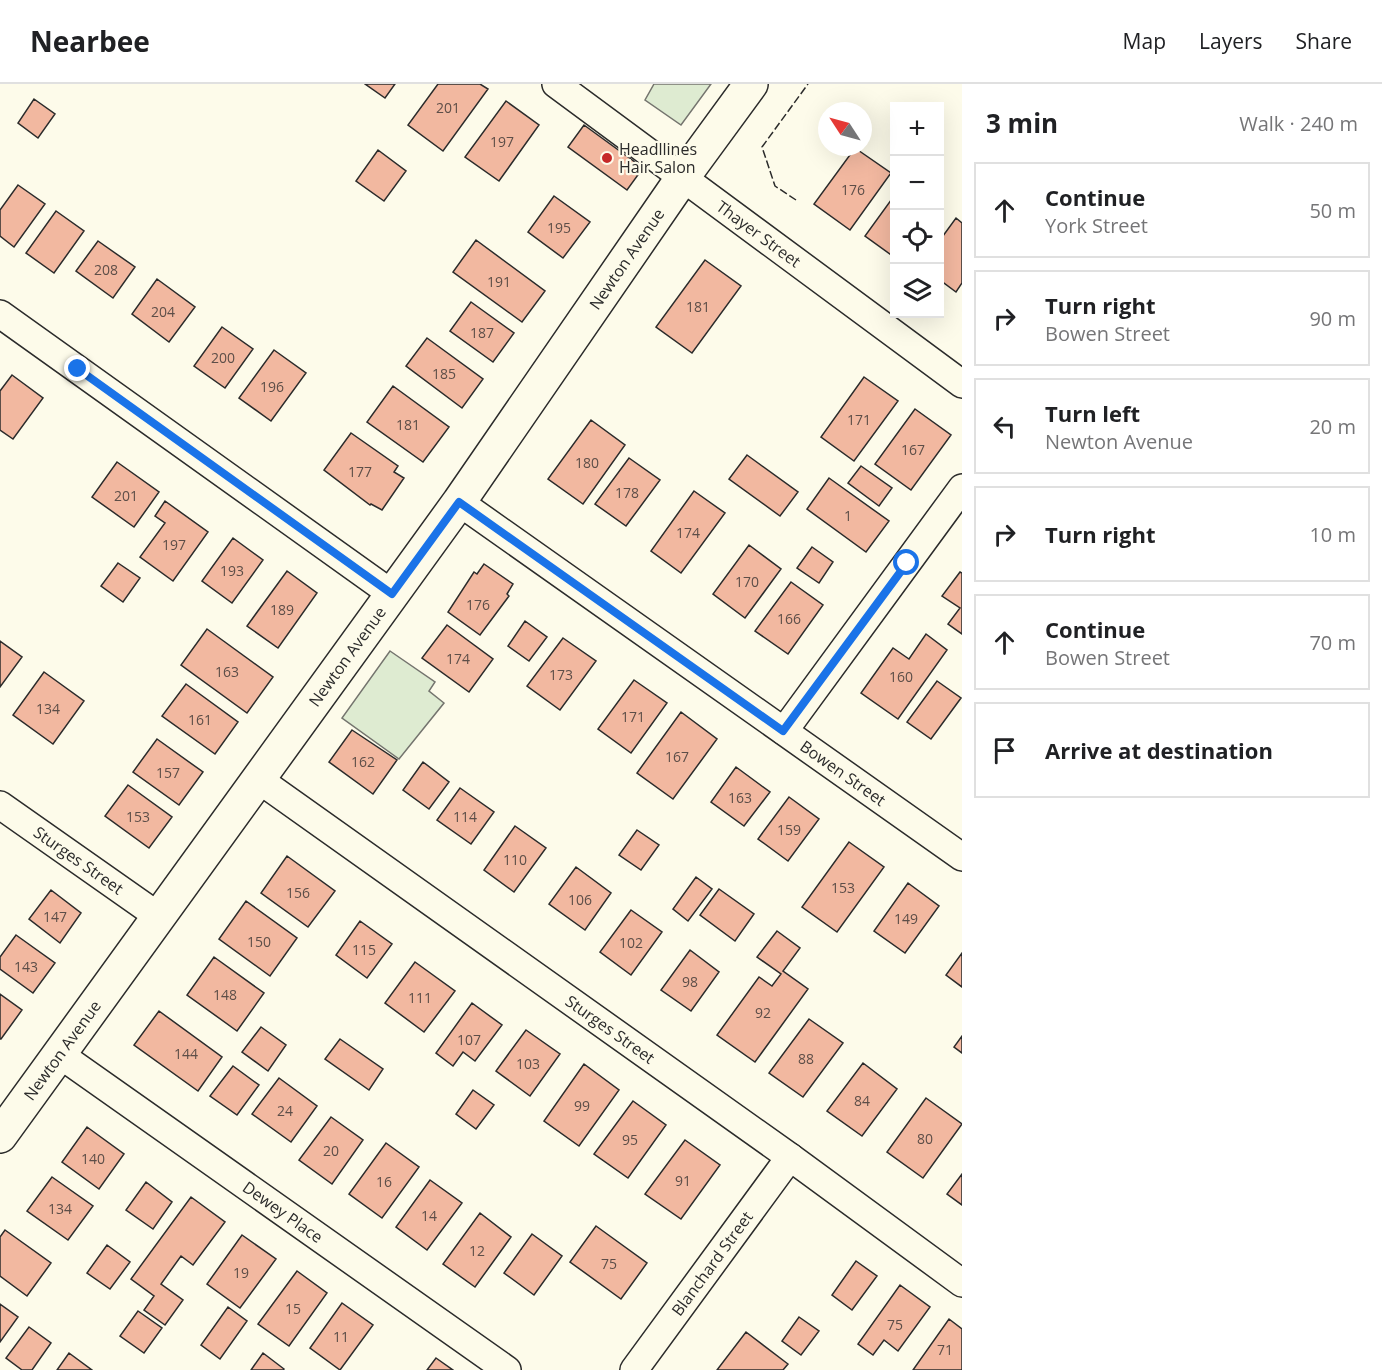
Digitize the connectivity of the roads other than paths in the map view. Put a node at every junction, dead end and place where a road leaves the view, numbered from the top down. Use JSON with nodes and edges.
{"nodes":[{"id":1,"x":556,"y":84,"type":"edge"},
{"id":2,"x":751,"y":84,"type":"edge"},
{"id":3,"x":683,"y":177,"type":"junction"},
{"id":4,"x":0,"y":314,"type":"edge"},
{"id":5,"x":962,"y":384,"type":"edge"},
{"id":6,"x":962,"y":488,"type":"edge"},
{"id":7,"x":459,"y":502,"type":"junction"},
{"id":8,"x":392,"y":594,"type":"junction"},
{"id":9,"x":783,"y":731,"type":"junction"},
{"id":10,"x":258,"y":778,"type":"junction"},
{"id":11,"x":0,"y":805,"type":"edge"},
{"id":12,"x":962,"y":857,"type":"edge"},
{"id":13,"x":158,"y":916,"type":"junction"},
{"id":14,"x":59,"y":1054,"type":"junction"},
{"id":15,"x":0,"y":1136,"type":"edge"},
{"id":16,"x":789,"y":1156,"type":"junction"},
{"id":17,"x":962,"y":1283,"type":"edge"},
{"id":18,"x":507,"y":1370,"type":"edge"},
{"id":19,"x":634,"y":1370,"type":"edge"}],
"edges":[{"from":1,"to":3,"type":"street","name":"Thayer Street"},
{"from":2,"to":3,"type":"street","name":"Newton Avenue"},
{"from":3,"to":5,"type":"street","name":"Thayer Street"},
{"from":3,"to":7,"type":"street","name":"Newton Avenue"},
{"from":4,"to":8,"type":"street"},
{"from":6,"to":9,"type":"street"},
{"from":7,"to":8,"type":"street","name":"Newton Avenue"},
{"from":7,"to":9,"type":"street","name":"Bowen Street"},
{"from":8,"to":10,"type":"street","name":"Newton Avenue"},
{"from":9,"to":12,"type":"street","name":"Bowen Street"},
{"from":10,"to":13,"type":"street","name":"Newton Avenue"},
{"from":10,"to":16,"type":"street","name":"Sturges Street"},
{"from":11,"to":13,"type":"street","name":"Sturges Street"},
{"from":13,"to":14,"type":"street","name":"Newton Avenue"},
{"from":14,"to":15,"type":"street","name":"Newton Avenue"},
{"from":14,"to":18,"type":"street","name":"Dewey Place"},
{"from":16,"to":17,"type":"street","name":"Sturges Street"},
{"from":16,"to":19,"type":"street","name":"Blanchard Street"}]}
